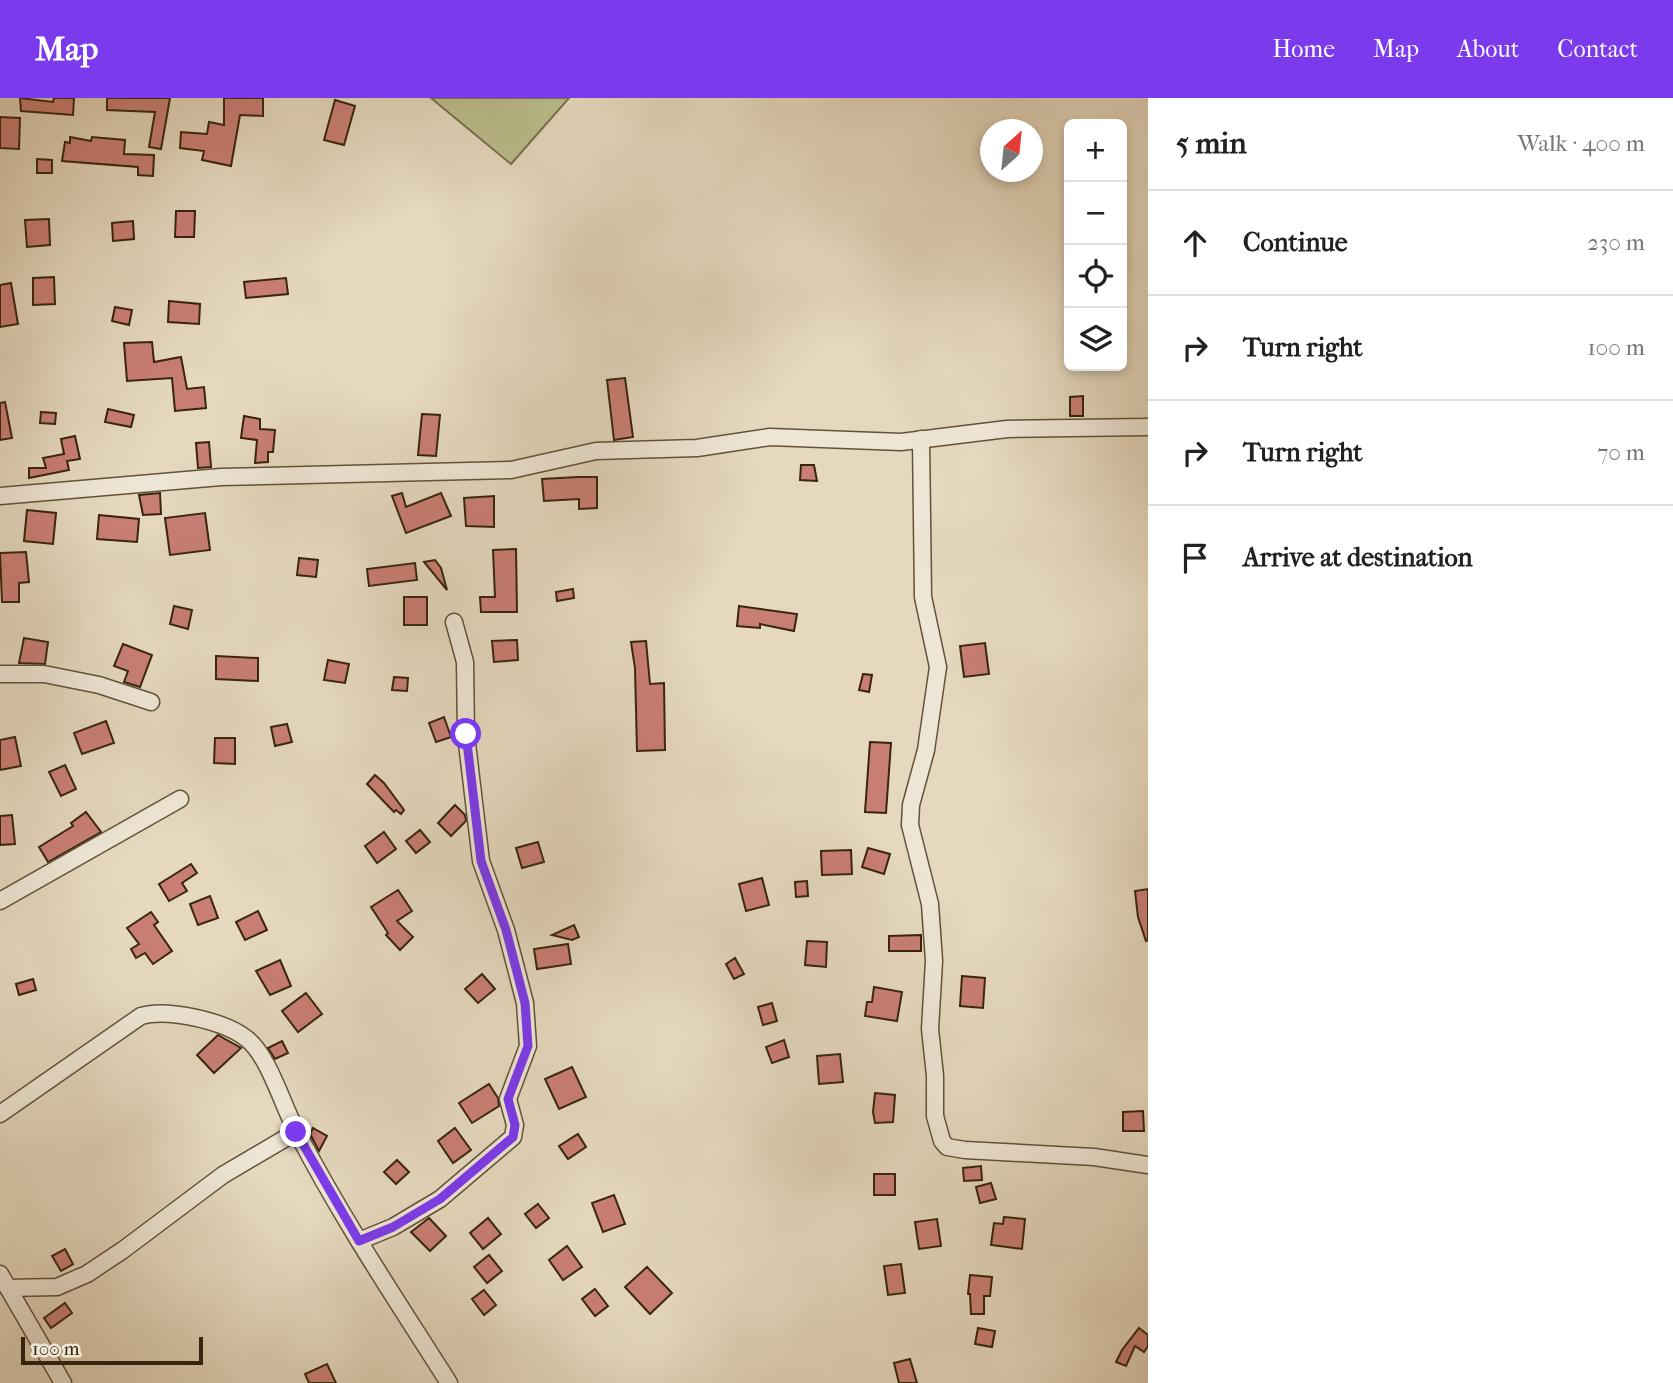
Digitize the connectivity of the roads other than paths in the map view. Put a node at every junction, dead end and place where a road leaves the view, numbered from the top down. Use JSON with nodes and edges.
{"nodes":[{"id":1,"x":1148,"y":427,"type":"edge"},
{"id":2,"x":921,"y":439,"type":"junction"},
{"id":3,"x":0,"y":496,"type":"edge"},
{"id":4,"x":454,"y":622,"type":"dead end"},
{"id":5,"x":0,"y":674,"type":"edge"},
{"id":6,"x":151,"y":702,"type":"dead end"},
{"id":7,"x":180,"y":799,"type":"dead end"},
{"id":8,"x":0,"y":901,"type":"edge"},
{"id":9,"x":0,"y":1114,"type":"edge"},
{"id":10,"x":296,"y":1132,"type":"junction"},
{"id":11,"x":1148,"y":1165,"type":"edge"},
{"id":12,"x":359,"y":1241,"type":"junction"},
{"id":13,"x":4,"y":1281,"type":"edge"},
{"id":14,"x":62,"y":1383,"type":"edge"},
{"id":15,"x":449,"y":1383,"type":"edge"}],
"edges":[{"from":1,"to":2,"type":"street"},
{"from":2,"to":3,"type":"street"},
{"from":2,"to":11,"type":"street"},
{"from":4,"to":12,"type":"street"},
{"from":5,"to":6,"type":"street"},
{"from":7,"to":8,"type":"street"},
{"from":9,"to":10,"type":"street"},
{"from":10,"to":12,"type":"street"},
{"from":10,"to":13,"type":"street"},
{"from":12,"to":15,"type":"street"},
{"from":13,"to":14,"type":"street"}]}
